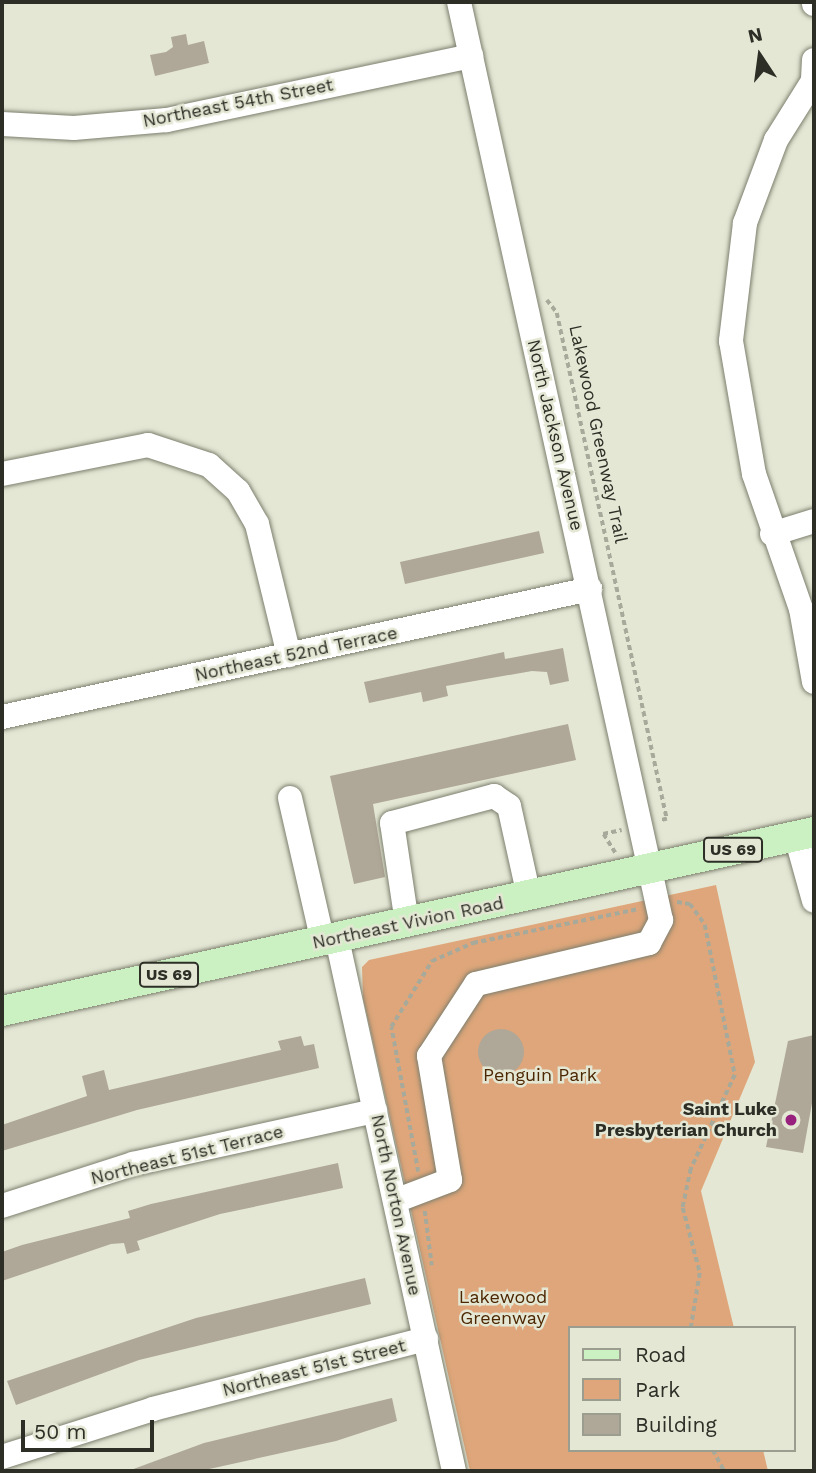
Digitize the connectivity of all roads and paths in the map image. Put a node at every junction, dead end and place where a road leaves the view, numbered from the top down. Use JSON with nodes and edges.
{"nodes":[{"id":1,"x":459,"y":2,"type":"edge"},
{"id":2,"x":471,"y":56,"type":"junction"},
{"id":3,"x":814,"y":74,"type":"edge"},
{"id":4,"x":2,"y":124,"type":"edge"},
{"id":5,"x":543,"y":295,"type":"dead end"},
{"id":6,"x":2,"y":474,"type":"edge"},
{"id":7,"x":814,"y":521,"type":"edge"},
{"id":8,"x":772,"y":534,"type":"junction"},
{"id":9,"x":590,"y":589,"type":"junction"},
{"id":10,"x":289,"y":655,"type":"junction"},
{"id":11,"x":814,"y":682,"type":"edge"},
{"id":12,"x":2,"y":717,"type":"edge"},
{"id":13,"x":290,"y":798,"type":"dead end"},
{"id":14,"x":650,"y":824,"type":"dead end"},
{"id":15,"x":617,"y":831,"type":"dead end"},
{"id":16,"x":805,"y":834,"type":"edge"},
{"id":17,"x":609,"y":841,"type":"dead end"},
{"id":18,"x":652,"y":869,"type":"junction"},
{"id":19,"x":529,"y":896,"type":"junction"},
{"id":20,"x":814,"y":901,"type":"edge"},
{"id":21,"x":658,"y":905,"type":"junction"},
{"id":22,"x":407,"y":923,"type":"junction"},
{"id":23,"x":330,"y":940,"type":"junction"},
{"id":24,"x":2,"y":1011,"type":"edge"},
{"id":25,"x":375,"y":1111,"type":"junction"},
{"id":26,"x":395,"y":1201,"type":"junction"},
{"id":27,"x":2,"y":1206,"type":"edge"},
{"id":28,"x":691,"y":1326,"type":"edge"},
{"id":29,"x":426,"y":1339,"type":"junction"},
{"id":30,"x":714,"y":1452,"type":"edge"},
{"id":31,"x":2,"y":1457,"type":"edge"},
{"id":32,"x":454,"y":1471,"type":"edge"},
{"id":33,"x":724,"y":1471,"type":"edge"}],
"edges":[{"from":1,"to":2,"type":"street","name":"North Jackson Avenue"},
{"from":2,"to":4,"type":"street","name":"Northeast 54th Street"},
{"from":2,"to":9,"type":"street","name":"North Jackson Avenue"},
{"from":3,"to":8,"type":"street"},
{"from":5,"to":14,"type":"path","name":"Lakewood Greenway Trail"},
{"from":6,"to":10,"type":"street"},
{"from":7,"to":8,"type":"street"},
{"from":8,"to":11,"type":"street"},
{"from":9,"to":10,"type":"street","name":"Northeast 52nd Terrace"},
{"from":9,"to":18,"type":"street","name":"North Jackson Avenue"},
{"from":10,"to":12,"type":"street","name":"Northeast 52nd Terrace"},
{"from":13,"to":23,"type":"street","name":"North Norton Avenue"},
{"from":15,"to":17,"type":"path"},
{"from":16,"to":18,"type":"main road","name":"Northeast Vivion Road","number":"US 69"},
{"from":16,"to":20,"type":"street"},
{"from":18,"to":19,"type":"main road","name":"Northeast Vivion Road","number":"US 69"},
{"from":18,"to":21,"type":"street","name":"North Jackson Avenue"},
{"from":19,"to":22,"type":"main road","name":"Northeast Vivion Road","number":"US 69"},
{"from":19,"to":22,"type":"street"},
{"from":21,"to":26,"type":"street","name":"North Jackson Avenue"},
{"from":21,"to":28,"type":"path"},
{"from":22,"to":23,"type":"main road","name":"Northeast Vivion Road","number":"US 69"},
{"from":23,"to":24,"type":"main road","name":"Northeast Vivion Road","number":"US 69"},
{"from":23,"to":25,"type":"street","name":"North Norton Avenue"},
{"from":25,"to":26,"type":"street","name":"North Norton Avenue"},
{"from":25,"to":27,"type":"street","name":"Northeast 51st Terrace"},
{"from":26,"to":29,"type":"street","name":"North Norton Avenue"},
{"from":29,"to":31,"type":"street","name":"Northeast 51st Street"},
{"from":29,"to":32,"type":"street","name":"North Norton Avenue"},
{"from":30,"to":33,"type":"path"}]}
